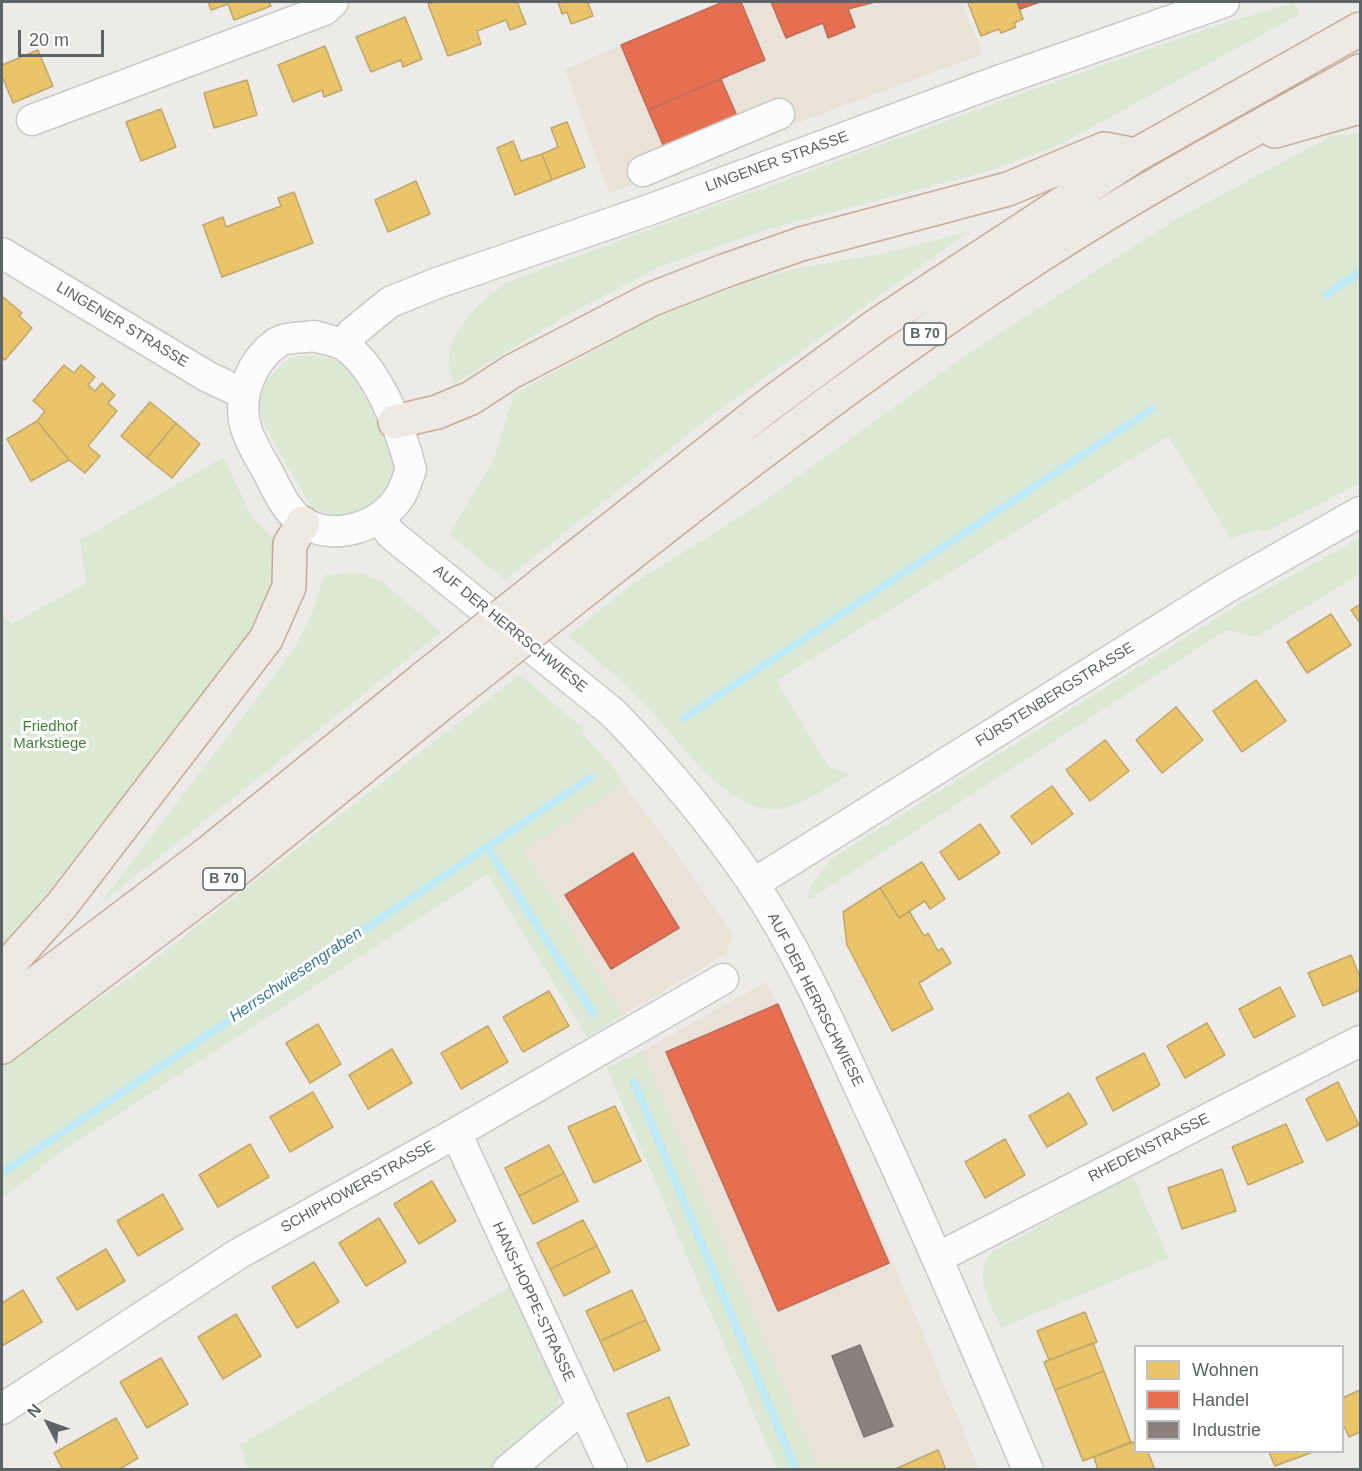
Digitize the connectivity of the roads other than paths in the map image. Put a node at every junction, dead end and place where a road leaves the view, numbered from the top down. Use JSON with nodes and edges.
{"nodes":[{"id":1,"x":333,"y":2,"type":"edge"},
{"id":2,"x":1224,"y":2,"type":"edge"},
{"id":3,"x":1360,"y":29,"type":"edge"},
{"id":4,"x":1360,"y":71,"type":"edge"},
{"id":5,"x":1360,"y":106,"type":"edge"},
{"id":6,"x":779,"y":114,"type":"dead end"},
{"id":7,"x":32,"y":120,"type":"dead end"},
{"id":8,"x":1230,"y":142,"type":"junction"},
{"id":9,"x":1136,"y":155,"type":"junction"},
{"id":10,"x":643,"y":171,"type":"dead end"},
{"id":11,"x":2,"y":253,"type":"edge"},
{"id":12,"x":344,"y":345,"type":"junction"},
{"id":13,"x":244,"y":394,"type":"junction"},
{"id":14,"x":395,"y":422,"type":"junction"},
{"id":15,"x":1360,"y":512,"type":"edge"},
{"id":16,"x":378,"y":518,"type":"junction"},
{"id":17,"x":303,"y":523,"type":"junction"},
{"id":18,"x":433,"y":691,"type":"junction"},
{"id":19,"x":753,"y":884,"type":"junction"},
{"id":20,"x":2,"y":972,"type":"edge"},
{"id":21,"x":723,"y":979,"type":"dead end"},
{"id":22,"x":2,"y":1009,"type":"edge"},
{"id":23,"x":1360,"y":1041,"type":"edge"},
{"id":24,"x":2,"y":1047,"type":"edge"},
{"id":25,"x":456,"y":1133,"type":"junction"},
{"id":26,"x":939,"y":1257,"type":"junction"},
{"id":27,"x":582,"y":1408,"type":"junction"},
{"id":28,"x":2,"y":1409,"type":"edge"},
{"id":29,"x":508,"y":1470,"type":"edge"},
{"id":30,"x":612,"y":1470,"type":"edge"},
{"id":31,"x":1028,"y":1470,"type":"edge"}],
"edges":[{"from":1,"to":7,"type":"street"},
{"from":2,"to":12,"type":"street","name":"LINGENER STRASSE"},
{"from":3,"to":9,"type":"highway","number":"B 70"},
{"from":4,"to":8,"type":"highway","number":"B 70"},
{"from":5,"to":8,"type":"highway"},
{"from":6,"to":10,"type":"street"},
{"from":8,"to":18,"type":"highway","number":"B 70","bridge":true},
{"from":9,"to":14,"type":"highway"},
{"from":9,"to":18,"type":"highway","number":"B 70","bridge":true},
{"from":11,"to":13,"type":"street","name":"LINGENER STRASSE"},
{"from":12,"to":13,"type":"street"},
{"from":12,"to":14,"type":"street"},
{"from":13,"to":17,"type":"street"},
{"from":14,"to":16,"type":"street"},
{"from":15,"to":19,"type":"street","name":"FÜRSTENBERGSTRASSE"},
{"from":16,"to":17,"type":"street"},
{"from":16,"to":19,"type":"street","name":"AUF DER HERRSCHWIESE"},
{"from":17,"to":20,"type":"highway"},
{"from":18,"to":22,"type":"highway","number":"B 70"},
{"from":18,"to":24,"type":"highway","number":"B 70"},
{"from":19,"to":26,"type":"street","name":"AUF DER HERRSCHWIESE"},
{"from":21,"to":25,"type":"street","name":"SCHIPHOWERSTRASSE"},
{"from":23,"to":26,"type":"street","name":"RHEDENSTRASSE"},
{"from":25,"to":27,"type":"street","name":"HANS-HOPPE-STRASSE"},
{"from":25,"to":28,"type":"street","name":"SCHIPHOWERSTRASSE"},
{"from":26,"to":31,"type":"street","name":"AUF DER HERRSCHWIESE"},
{"from":27,"to":29,"type":"street"},
{"from":27,"to":30,"type":"street","name":"HANS-HOPPE-STRASSE"}]}
